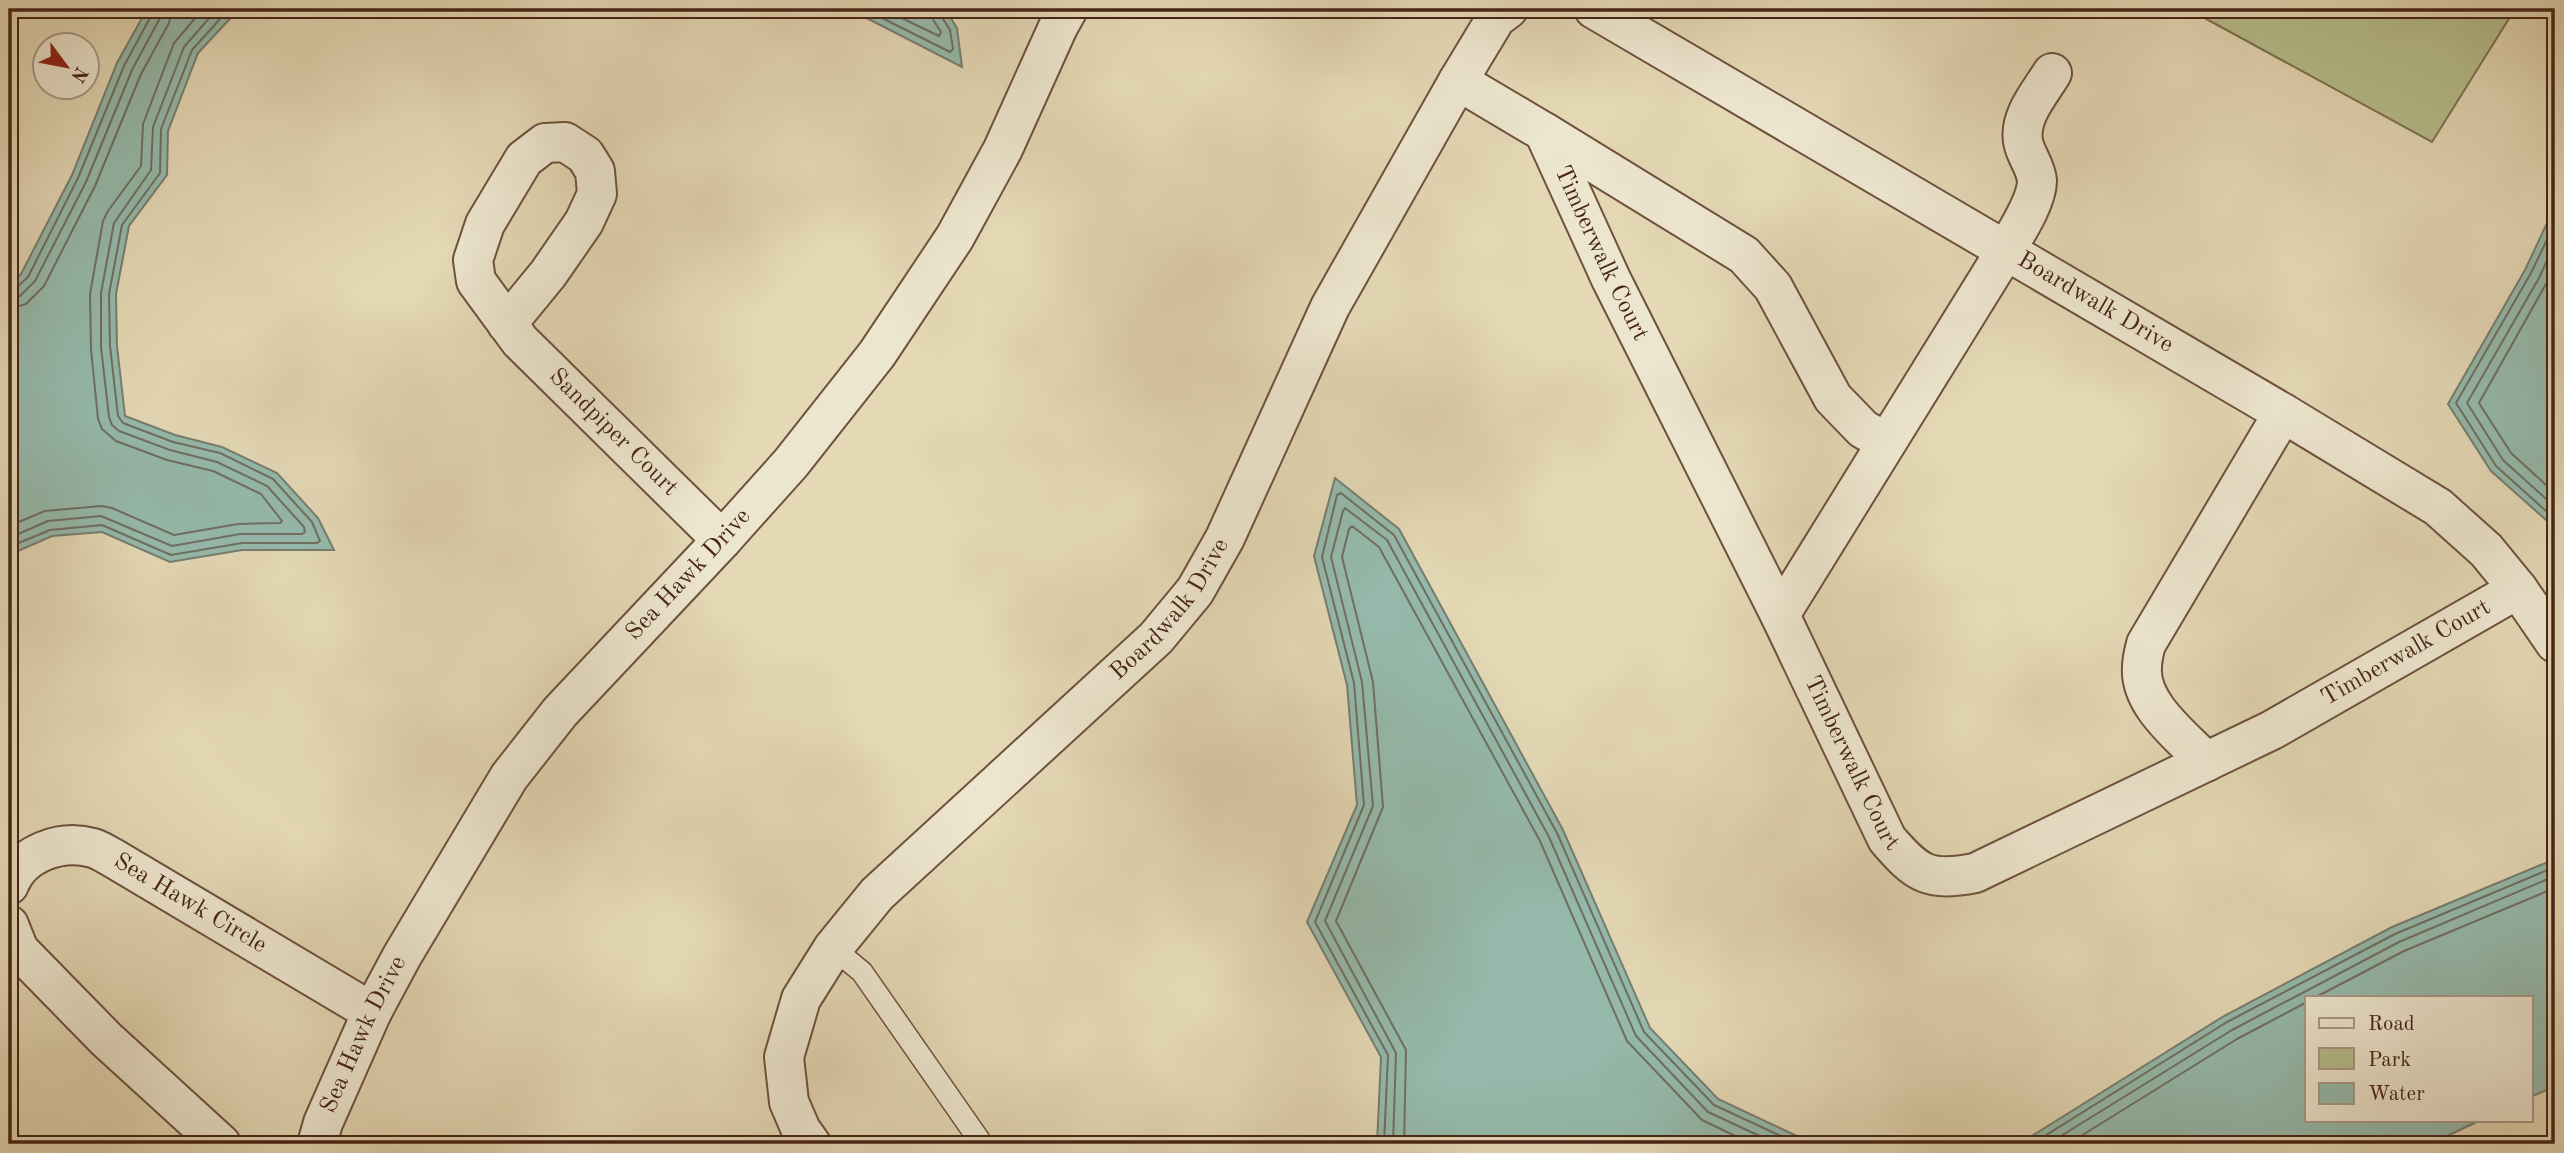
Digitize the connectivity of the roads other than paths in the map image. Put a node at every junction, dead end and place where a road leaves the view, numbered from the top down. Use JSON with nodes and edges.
{"nodes":[{"id":1,"x":1068,"y":9,"type":"edge"},
{"id":2,"x":1508,"y":9,"type":"edge"},
{"id":3,"x":1594,"y":9,"type":"edge"},
{"id":4,"x":2052,"y":73,"type":"dead end"},
{"id":5,"x":1458,"y":81,"type":"junction"},
{"id":6,"x":1544,"y":132,"type":"junction"},
{"id":7,"x":2006,"y":250,"type":"junction"},
{"id":8,"x":507,"y":324,"type":"dead end"},
{"id":9,"x":2283,"y":413,"type":"junction"},
{"id":10,"x":1886,"y":442,"type":"junction"},
{"id":11,"x":722,"y":540,"type":"junction"},
{"id":12,"x":2518,"y":589,"type":"junction"},
{"id":13,"x":1780,"y":615,"type":"junction"},
{"id":14,"x":2555,"y":643,"type":"edge"},
{"id":15,"x":2206,"y":762,"type":"junction"},
{"id":16,"x":9,"y":885,"type":"edge"},
{"id":17,"x":9,"y":925,"type":"edge"},
{"id":18,"x":833,"y":948,"type":"junction"},
{"id":19,"x":372,"y":1012,"type":"junction"},
{"id":20,"x":221,"y":1144,"type":"edge"},
{"id":21,"x":317,"y":1144,"type":"edge"},
{"id":22,"x":811,"y":1144,"type":"edge"},
{"id":23,"x":982,"y":1144,"type":"edge"}],
"edges":[{"from":1,"to":11,"type":"street","name":"Sea Hawk Drive"},
{"from":2,"to":5,"type":"street","name":"Boardwalk Drive"},
{"from":3,"to":7,"type":"street","name":"Boardwalk Drive"},
{"from":4,"to":7,"type":"street"},
{"from":5,"to":6,"type":"street"},
{"from":5,"to":18,"type":"street","name":"Boardwalk Drive"},
{"from":6,"to":10,"type":"street"},
{"from":6,"to":13,"type":"street","name":"Timberwalk Court"},
{"from":7,"to":9,"type":"street","name":"Boardwalk Drive"},
{"from":7,"to":10,"type":"street"},
{"from":8,"to":11,"type":"street","name":"Sandpiper Court"},
{"from":9,"to":12,"type":"street","name":"Boardwalk Drive"},
{"from":9,"to":15,"type":"street"},
{"from":10,"to":13,"type":"street"},
{"from":11,"to":19,"type":"street","name":"Sea Hawk Drive"},
{"from":12,"to":14,"type":"street","name":"Boardwalk Drive"},
{"from":12,"to":15,"type":"street","name":"Timberwalk Court"},
{"from":13,"to":15,"type":"street","name":"Timberwalk Court"},
{"from":16,"to":19,"type":"street","name":"Sea Hawk Circle"},
{"from":17,"to":20,"type":"street"},
{"from":18,"to":22,"type":"street","name":"Boardwalk Drive"},
{"from":18,"to":23,"type":"lane"},
{"from":19,"to":21,"type":"street","name":"Sea Hawk Drive"}]}
